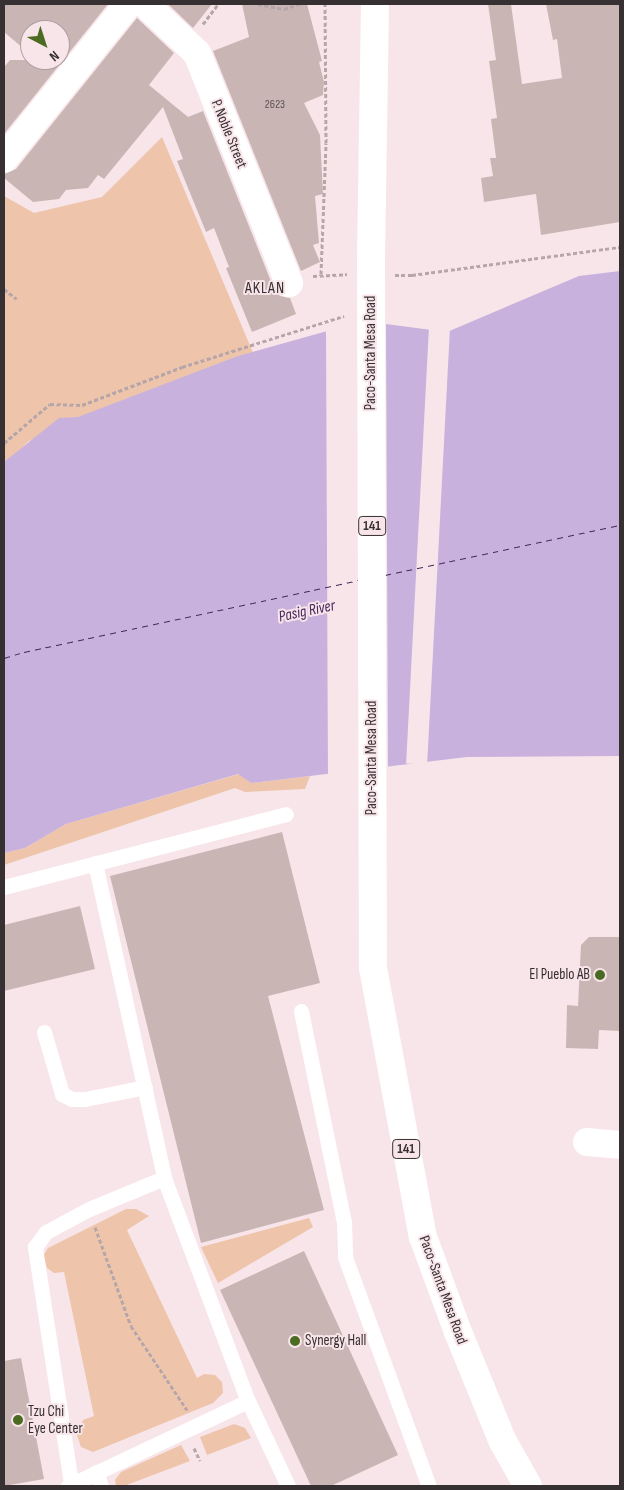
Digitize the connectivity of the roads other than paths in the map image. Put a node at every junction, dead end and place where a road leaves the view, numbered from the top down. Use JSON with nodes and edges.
{"nodes":[{"id":1,"x":128,"y":4,"type":"edge"},
{"id":2,"x":145,"y":4,"type":"edge"},
{"id":3,"x":375,"y":4,"type":"edge"},
{"id":4,"x":4,"y":159,"type":"edge"},
{"id":5,"x":289,"y":282,"type":"road end"},
{"id":6,"x":286,"y":814,"type":"dead end"},
{"id":7,"x":95,"y":864,"type":"junction"},
{"id":8,"x":4,"y":886,"type":"edge"},
{"id":9,"x":301,"y":1011,"type":"dead end"},
{"id":10,"x":44,"y":1032,"type":"dead end"},
{"id":11,"x":145,"y":1087,"type":"junction"},
{"id":12,"x":587,"y":1142,"type":"dead end"},
{"id":13,"x":620,"y":1145,"type":"edge"},
{"id":14,"x":164,"y":1178,"type":"junction"},
{"id":15,"x":248,"y":1402,"type":"junction"},
{"id":16,"x":96,"y":1472,"type":"junction"},
{"id":17,"x":70,"y":1485,"type":"edge"},
{"id":18,"x":101,"y":1486,"type":"edge"},
{"id":19,"x":288,"y":1486,"type":"edge"},
{"id":20,"x":428,"y":1486,"type":"edge"},
{"id":21,"x":528,"y":1486,"type":"edge"}],
"edges":[{"from":1,"to":4,"type":"main road"},
{"from":2,"to":5,"type":"main road","name":"P. Noble Street"},
{"from":3,"to":21,"type":"main road","name":"Paco-Santa Mesa Road","number":"141"},
{"from":6,"to":7,"type":"lane"},
{"from":7,"to":8,"type":"lane"},
{"from":7,"to":11,"type":"lane"},
{"from":9,"to":20,"type":"lane"},
{"from":10,"to":11,"type":"lane"},
{"from":11,"to":14,"type":"lane"},
{"from":12,"to":13,"type":"main road"},
{"from":14,"to":15,"type":"lane"},
{"from":14,"to":17,"type":"lane"},
{"from":15,"to":16,"type":"lane"},
{"from":15,"to":19,"type":"lane"},
{"from":16,"to":17,"type":"lane"},
{"from":16,"to":18,"type":"lane"}]}
